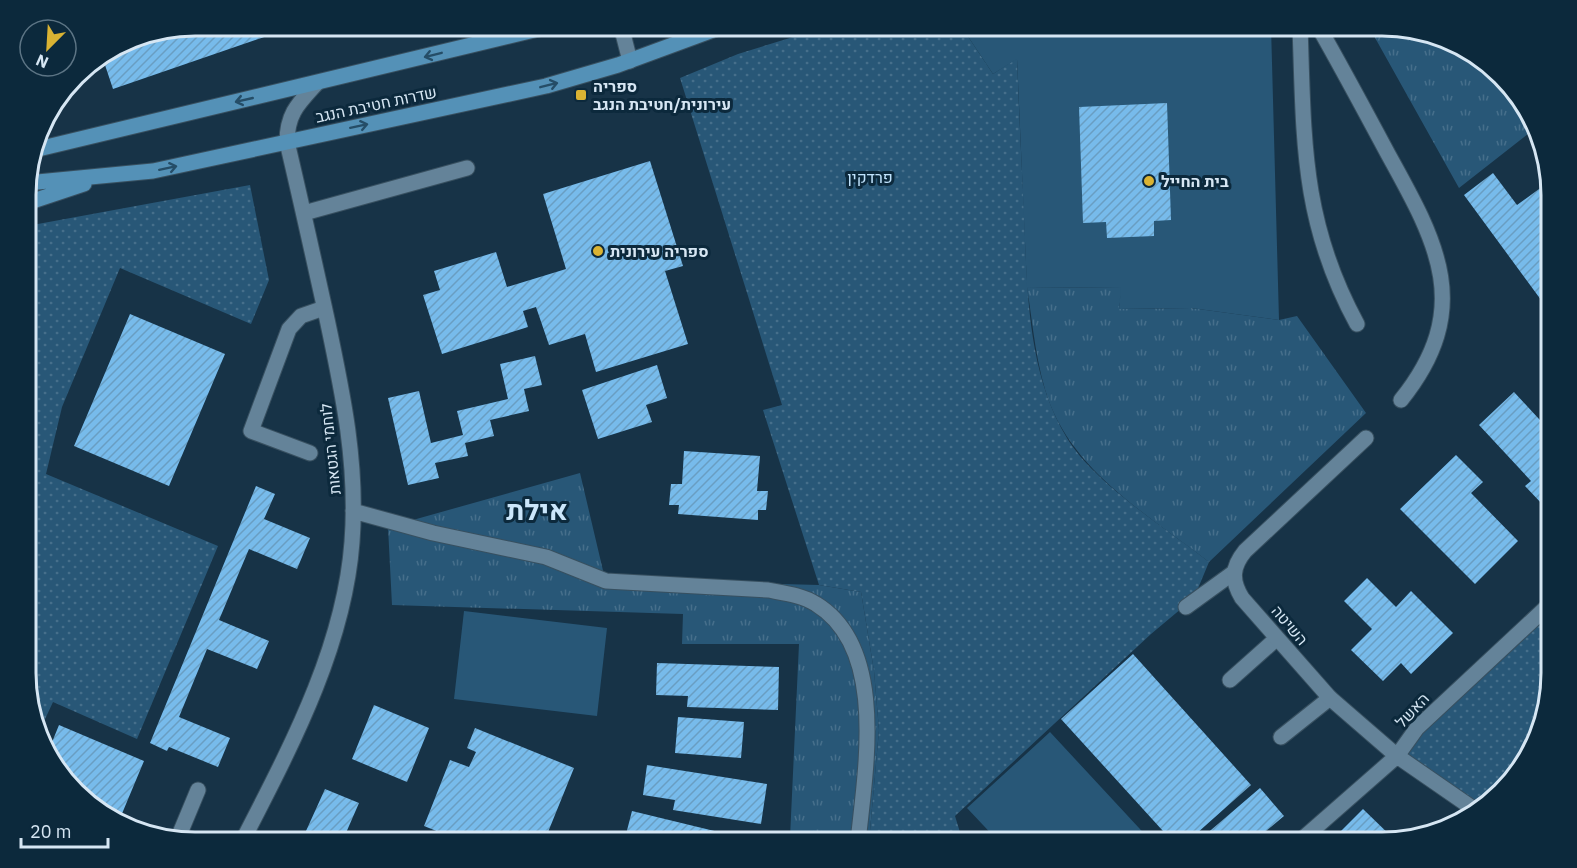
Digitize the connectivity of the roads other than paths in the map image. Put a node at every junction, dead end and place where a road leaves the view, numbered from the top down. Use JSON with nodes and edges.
{"nodes":[{"id":1,"x":510,"y":36,"type":"edge"},
{"id":2,"x":624,"y":36,"type":"edge"},
{"id":3,"x":697,"y":36,"type":"edge"},
{"id":4,"x":1300,"y":36,"type":"edge"},
{"id":5,"x":1324,"y":36,"type":"edge"},
{"id":6,"x":630,"y":61,"type":"junction"},
{"id":7,"x":317,"y":83,"type":"junction"},
{"id":8,"x":287,"y":142,"type":"junction"},
{"id":9,"x":43,"y":148,"type":"edge"},
{"id":10,"x":467,"y":168,"type":"dead end"},
{"id":11,"x":110,"y":175,"type":"junction"},
{"id":12,"x":37,"y":182,"type":"edge"},
{"id":13,"x":36,"y":199,"type":"edge"},
{"id":14,"x":304,"y":213,"type":"junction"},
{"id":15,"x":324,"y":308,"type":"junction"},
{"id":16,"x":1357,"y":324,"type":"dead end"},
{"id":17,"x":1401,"y":400,"type":"dead end"},
{"id":18,"x":1366,"y":438,"type":"dead end"},
{"id":19,"x":310,"y":453,"type":"dead end"},
{"id":20,"x":353,"y":511,"type":"junction"},
{"id":21,"x":1233,"y":573,"type":"junction"},
{"id":22,"x":1186,"y":607,"type":"dead end"},
{"id":23,"x":1541,"y":612,"type":"edge"},
{"id":24,"x":1276,"y":639,"type":"junction"},
{"id":25,"x":1230,"y":680,"type":"dead end"},
{"id":26,"x":1330,"y":698,"type":"junction"},
{"id":27,"x":1281,"y":737,"type":"dead end"},
{"id":28,"x":1397,"y":756,"type":"junction"},
{"id":29,"x":198,"y":790,"type":"dead end"},
{"id":30,"x":1469,"y":806,"type":"edge"},
{"id":31,"x":181,"y":831,"type":"edge"},
{"id":32,"x":247,"y":832,"type":"edge"},
{"id":33,"x":859,"y":832,"type":"edge"},
{"id":34,"x":1310,"y":832,"type":"edge"}],
"edges":[{"from":1,"to":7,"type":"main road","name":"שדרות חטיבת הנגב","one_way":true},
{"from":2,"to":6,"type":"street"},
{"from":3,"to":6,"type":"main road","name":"שדרות חטיבת הנגב"},
{"from":4,"to":16,"type":"street"},
{"from":5,"to":17,"type":"street"},
{"from":8,"to":6,"type":"main road","name":"שדרות חטיבת הנגב","one_way":true},
{"from":7,"to":8,"type":"street","name":"לוחמי הגטאות"},
{"from":7,"to":9,"type":"main road","name":"שדרות חטיבת הנגב","one_way":true},
{"from":11,"to":8,"type":"main road","name":"שדרות חטיבת הנגב","one_way":true},
{"from":8,"to":14,"type":"street","name":"לוחמי הגטאות"},
{"from":10,"to":14,"type":"street"},
{"from":11,"to":12,"type":"main road","name":"שדרות חטיבת הנגב"},
{"from":11,"to":13,"type":"main road"},
{"from":14,"to":15,"type":"street","name":"לוחמי הגטאות"},
{"from":15,"to":19,"type":"street"},
{"from":15,"to":20,"type":"street","name":"לוחמי הגטאות"},
{"from":18,"to":21,"type":"street"},
{"from":20,"to":32,"type":"street","name":"לוחמי הגטאות"},
{"from":20,"to":33,"type":"street"},
{"from":21,"to":22,"type":"street"},
{"from":21,"to":24,"type":"street","name":"השיטה"},
{"from":23,"to":28,"type":"street","name":"האשל"},
{"from":24,"to":25,"type":"street"},
{"from":24,"to":26,"type":"street","name":"השיטה"},
{"from":26,"to":27,"type":"street"},
{"from":26,"to":28,"type":"street","name":"השיטה"},
{"from":28,"to":30,"type":"street","name":"השיטה"},
{"from":28,"to":34,"type":"street","name":"האשל"},
{"from":29,"to":31,"type":"street"}]}
